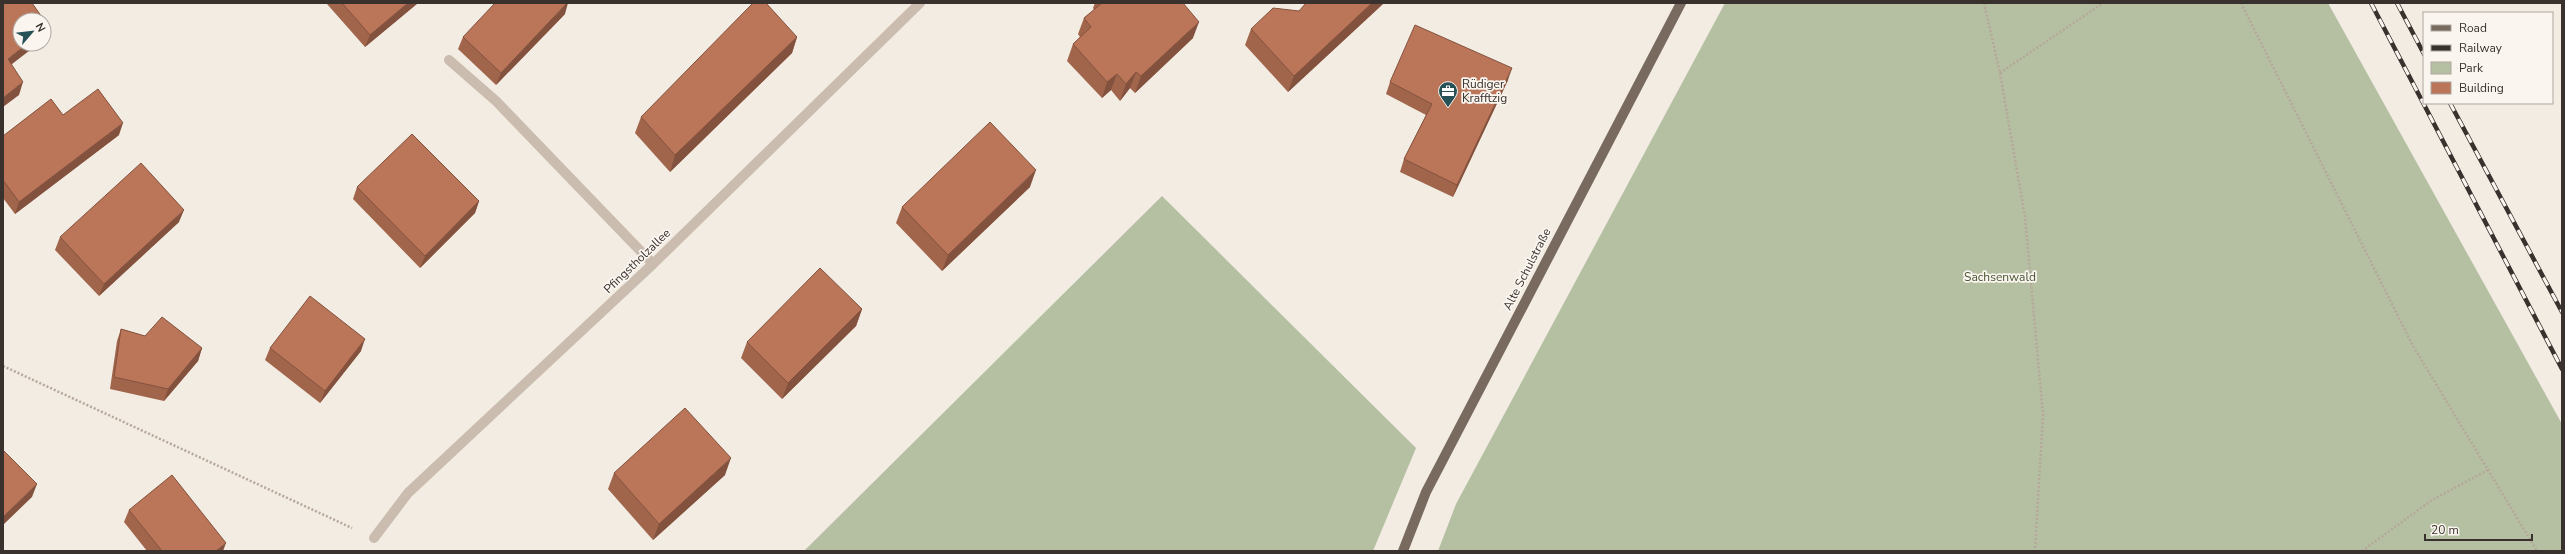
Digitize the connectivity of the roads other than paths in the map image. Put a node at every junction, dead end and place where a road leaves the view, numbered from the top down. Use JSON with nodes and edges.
{"nodes":[{"id":1,"x":920,"y":3,"type":"edge"},
{"id":2,"x":1681,"y":3,"type":"edge"},
{"id":3,"x":449,"y":60,"type":"dead end"},
{"id":4,"x":653,"y":264,"type":"junction"},
{"id":5,"x":374,"y":538,"type":"road end"},
{"id":6,"x":1403,"y":551,"type":"edge"}],
"edges":[{"from":1,"to":4,"type":"street","name":"Pfingstholzallee"},
{"from":2,"to":6,"type":"main road","name":"Alte Schulstraße"},
{"from":3,"to":4,"type":"street"},
{"from":4,"to":5,"type":"street","name":"Pfingstholzallee"}]}
